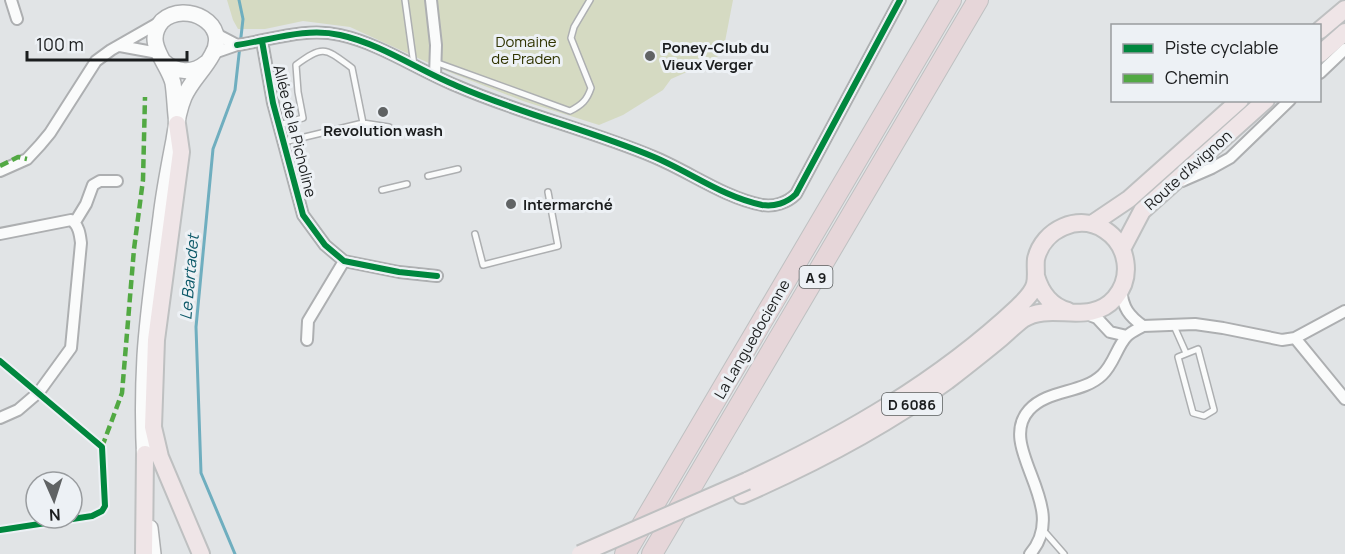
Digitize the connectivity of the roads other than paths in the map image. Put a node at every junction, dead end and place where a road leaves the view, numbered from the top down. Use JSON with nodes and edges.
{"nodes":[{"id":1,"x":12,"y":0,"type":"edge"},
{"id":2,"x":180,"y":0,"type":"edge"},
{"id":3,"x":405,"y":0,"type":"edge"},
{"id":4,"x":431,"y":0,"type":"edge"},
{"id":5,"x":590,"y":0,"type":"edge"},
{"id":6,"x":900,"y":0,"type":"edge"},
{"id":7,"x":951,"y":0,"type":"edge"},
{"id":8,"x":978,"y":0,"type":"edge"},
{"id":9,"x":200,"y":1,"type":"edge"},
{"id":10,"x":1345,"y":9,"type":"edge"},
{"id":11,"x":206,"y":17,"type":"junction"},
{"id":12,"x":166,"y":18,"type":"junction"},
{"id":13,"x":17,"y":19,"type":"dead end"},
{"id":14,"x":1321,"y":29,"type":"edge"},
{"id":15,"x":1345,"y":32,"type":"edge"},
{"id":16,"x":216,"y":34,"type":"junction"},
{"id":17,"x":262,"y":40,"type":"junction"},
{"id":18,"x":237,"y":45,"type":"junction"},
{"id":19,"x":120,"y":46,"type":"junction"},
{"id":20,"x":1345,"y":49,"type":"edge"},
{"id":21,"x":1321,"y":53,"type":"edge"},
{"id":22,"x":159,"y":54,"type":"junction"},
{"id":23,"x":211,"y":57,"type":"junction"},
{"id":24,"x":435,"y":62,"type":"junction"},
{"id":25,"x":414,"y":67,"type":"junction"},
{"id":26,"x":1321,"y":72,"type":"edge"},
{"id":27,"x":435,"y":76,"type":"junction"},
{"id":28,"x":1238,"y":102,"type":"edge"},
{"id":29,"x":1264,"y":102,"type":"edge"},
{"id":30,"x":1288,"y":102,"type":"edge"},
{"id":31,"x":363,"y":123,"type":"junction"},
{"id":32,"x":177,"y":124,"type":"junction"},
{"id":33,"x":279,"y":125,"type":"junction"},
{"id":34,"x":389,"y":127,"type":"dead end"},
{"id":35,"x":284,"y":142,"type":"junction"},
{"id":36,"x":458,"y":169,"type":"dead end"},
{"id":37,"x":0,"y":171,"type":"edge"},
{"id":38,"x":428,"y":176,"type":"dead end"},
{"id":39,"x":117,"y":181,"type":"dead end"},
{"id":40,"x":407,"y":184,"type":"dead end"},
{"id":41,"x":382,"y":190,"type":"dead end"},
{"id":42,"x":549,"y":192,"type":"dead end"},
{"id":43,"x":1164,"y":192,"type":"junction"},
{"id":44,"x":75,"y":222,"type":"junction"},
{"id":45,"x":1092,"y":224,"type":"junction"},
{"id":46,"x":0,"y":234,"type":"edge"},
{"id":47,"x":475,"y":234,"type":"dead end"},
{"id":48,"x":1122,"y":249,"type":"junction"},
{"id":49,"x":344,"y":261,"type":"junction"},
{"id":50,"x":437,"y":276,"type":"dead end"},
{"id":51,"x":1036,"y":276,"type":"junction"},
{"id":52,"x":1121,"y":290,"type":"junction"},
{"id":53,"x":1345,"y":311,"type":"edge"},
{"id":54,"x":1080,"y":313,"type":"junction"},
{"id":55,"x":1173,"y":325,"type":"junction"},
{"id":56,"x":1143,"y":326,"type":"junction"},
{"id":57,"x":1127,"y":336,"type":"junction"},
{"id":58,"x":1295,"y":338,"type":"junction"},
{"id":59,"x":307,"y":340,"type":"dead end"},
{"id":60,"x":1186,"y":353,"type":"junction"},
{"id":61,"x":1345,"y":399,"type":"edge"},
{"id":62,"x":0,"y":418,"type":"edge"},
{"id":63,"x":145,"y":454,"type":"junction"},
{"id":64,"x":744,"y":488,"type":"junction"},
{"id":65,"x":1042,"y":528,"type":"junction"},
{"id":66,"x":144,"y":554,"type":"edge"},
{"id":67,"x":153,"y":554,"type":"edge"},
{"id":68,"x":201,"y":554,"type":"edge"},
{"id":69,"x":580,"y":554,"type":"edge"},
{"id":70,"x":606,"y":554,"type":"edge"},
{"id":71,"x":625,"y":554,"type":"edge"},
{"id":72,"x":652,"y":554,"type":"edge"},
{"id":73,"x":1030,"y":554,"type":"edge"},
{"id":74,"x":1064,"y":554,"type":"edge"}],
"edges":[{"from":1,"to":13,"type":"street"},
{"from":2,"to":12,"type":"main road"},
{"from":3,"to":25,"type":"lane"},
{"from":4,"to":24,"type":"street"},
{"from":5,"to":24,"type":"lane"},
{"from":6,"to":27,"type":"street"},
{"from":7,"to":71,"type":"highway","name":"La Languedocienne","number":"A 9"},
{"from":8,"to":72,"type":"highway","name":"La Languedocienne","number":"A 9"},
{"from":9,"to":11,"type":"main road"},
{"from":10,"to":14,"type":"main road"},
{"from":11,"to":12,"type":"main road"},
{"from":11,"to":16,"type":"main road"},
{"from":12,"to":19,"type":"street"},
{"from":12,"to":22,"type":"main road"},
{"from":15,"to":21,"type":"main road"},
{"from":16,"to":18,"type":"street"},
{"from":16,"to":23,"type":"main road"},
{"from":17,"to":18,"type":"street"},
{"from":17,"to":25,"type":"street"},
{"from":17,"to":33,"type":"street","name":"Allée de la Picholine"},
{"from":18,"to":23,"type":"street"},
{"from":19,"to":22,"type":"street"},
{"from":19,"to":37,"type":"street"},
{"from":20,"to":26,"type":"street"},
{"from":22,"to":23,"type":"main road"},
{"from":22,"to":32,"type":"main road"},
{"from":23,"to":32,"type":"main road"},
{"from":24,"to":27,"type":"street"},
{"from":25,"to":27,"type":"street"},
{"from":28,"to":45,"type":"main road","name":"Route d'Avignon"},
{"from":29,"to":43,"type":"main road","name":"Route d'Avignon"},
{"from":30,"to":43,"type":"street"},
{"from":31,"to":33,"type":"lane"},
{"from":31,"to":34,"type":"lane"},
{"from":31,"to":35,"type":"lane"},
{"from":32,"to":63,"type":"main road"},
{"from":32,"to":68,"type":"main road"},
{"from":33,"to":35,"type":"street","name":"Allée de la Picholine"},
{"from":35,"to":49,"type":"street","name":"Allée de la Picholine"},
{"from":36,"to":38,"type":"lane"},
{"from":39,"to":44,"type":"street"},
{"from":40,"to":41,"type":"lane"},
{"from":42,"to":47,"type":"lane"},
{"from":43,"to":48,"type":"main road","name":"Route d'Avignon"},
{"from":44,"to":46,"type":"street"},
{"from":44,"to":62,"type":"street"},
{"from":45,"to":48,"type":"main road"},
{"from":45,"to":51,"type":"main road"},
{"from":48,"to":52,"type":"main road"},
{"from":49,"to":50,"type":"street"},
{"from":49,"to":59,"type":"street"},
{"from":51,"to":54,"type":"main road"},
{"from":51,"to":64,"type":"main road","number":"D 6086"},
{"from":52,"to":54,"type":"main road"},
{"from":52,"to":56,"type":"street"},
{"from":53,"to":58,"type":"street"},
{"from":54,"to":57,"type":"street"},
{"from":54,"to":64,"type":"main road","number":"D 6086"},
{"from":55,"to":56,"type":"street"},
{"from":55,"to":58,"type":"street"},
{"from":55,"to":60,"type":"lane"},
{"from":56,"to":57,"type":"street"},
{"from":57,"to":65,"type":"street"},
{"from":58,"to":61,"type":"street"},
{"from":60,"to":60,"type":"lane"},
{"from":63,"to":66,"type":"main road"},
{"from":63,"to":67,"type":"main road"},
{"from":64,"to":69,"type":"main road","number":"D 6086","bridge":true},
{"from":64,"to":70,"type":"main road","number":"D 6086"},
{"from":65,"to":73,"type":"street"},
{"from":65,"to":74,"type":"lane"}]}
